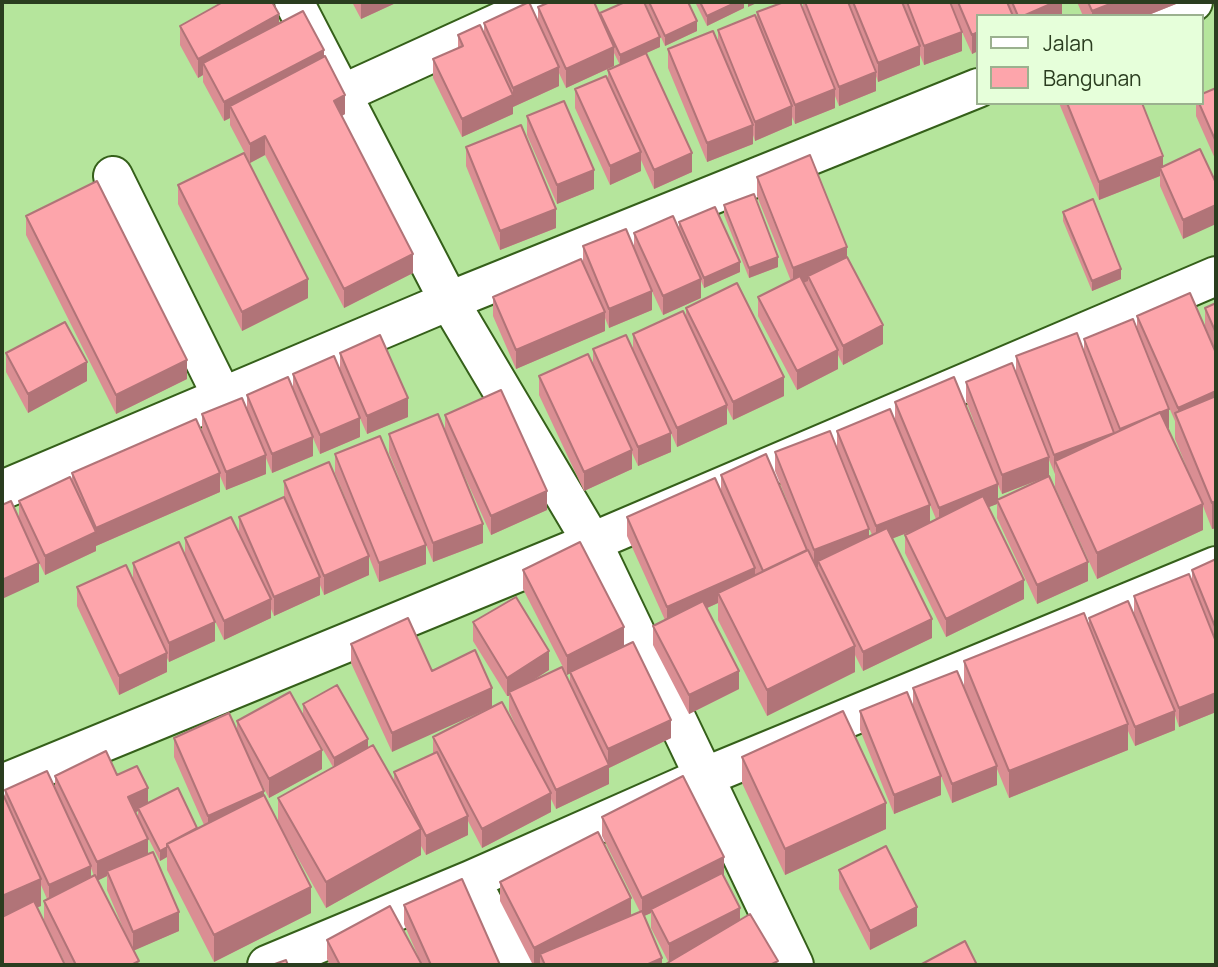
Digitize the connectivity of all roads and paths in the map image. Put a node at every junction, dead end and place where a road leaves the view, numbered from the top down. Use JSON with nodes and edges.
{"nodes":[{"id":1,"x":294,"y":2,"type":"edge"},
{"id":2,"x":544,"y":2,"type":"edge"},
{"id":3,"x":1193,"y":2,"type":"edge"},
{"id":4,"x":1163,"y":14,"type":"edge"},
{"id":5,"x":976,"y":89,"type":"edge"},
{"id":6,"x":342,"y":94,"type":"junction"},
{"id":7,"x":113,"y":176,"type":"dead end"},
{"id":8,"x":1216,"y":276,"type":"edge"},
{"id":9,"x":449,"y":301,"type":"junction"},
{"id":10,"x":222,"y":396,"type":"junction"},
{"id":11,"x":2,"y":490,"type":"edge"},
{"id":12,"x":592,"y":542,"type":"junction"},
{"id":13,"x":1216,"y":566,"type":"edge"},
{"id":14,"x":704,"y":777,"type":"junction"},
{"id":15,"x":2,"y":784,"type":"edge"},
{"id":16,"x":471,"y":880,"type":"junction"},
{"id":17,"x":268,"y":965,"type":"edge"},
{"id":18,"x":514,"y":965,"type":"edge"},
{"id":19,"x":794,"y":965,"type":"edge"}],
"edges":[{"from":1,"to":6,"type":"street"},
{"from":2,"to":6,"type":"street"},
{"from":3,"to":4,"type":"street"},
{"from":5,"to":9,"type":"street"},
{"from":6,"to":9,"type":"street"},
{"from":7,"to":10,"type":"street"},
{"from":8,"to":12,"type":"street"},
{"from":9,"to":10,"type":"street"},
{"from":9,"to":12,"type":"street"},
{"from":10,"to":11,"type":"street"},
{"from":12,"to":14,"type":"street"},
{"from":12,"to":15,"type":"street"},
{"from":13,"to":14,"type":"street"},
{"from":14,"to":16,"type":"street"},
{"from":14,"to":19,"type":"street"},
{"from":16,"to":17,"type":"street"},
{"from":16,"to":18,"type":"street"}]}
